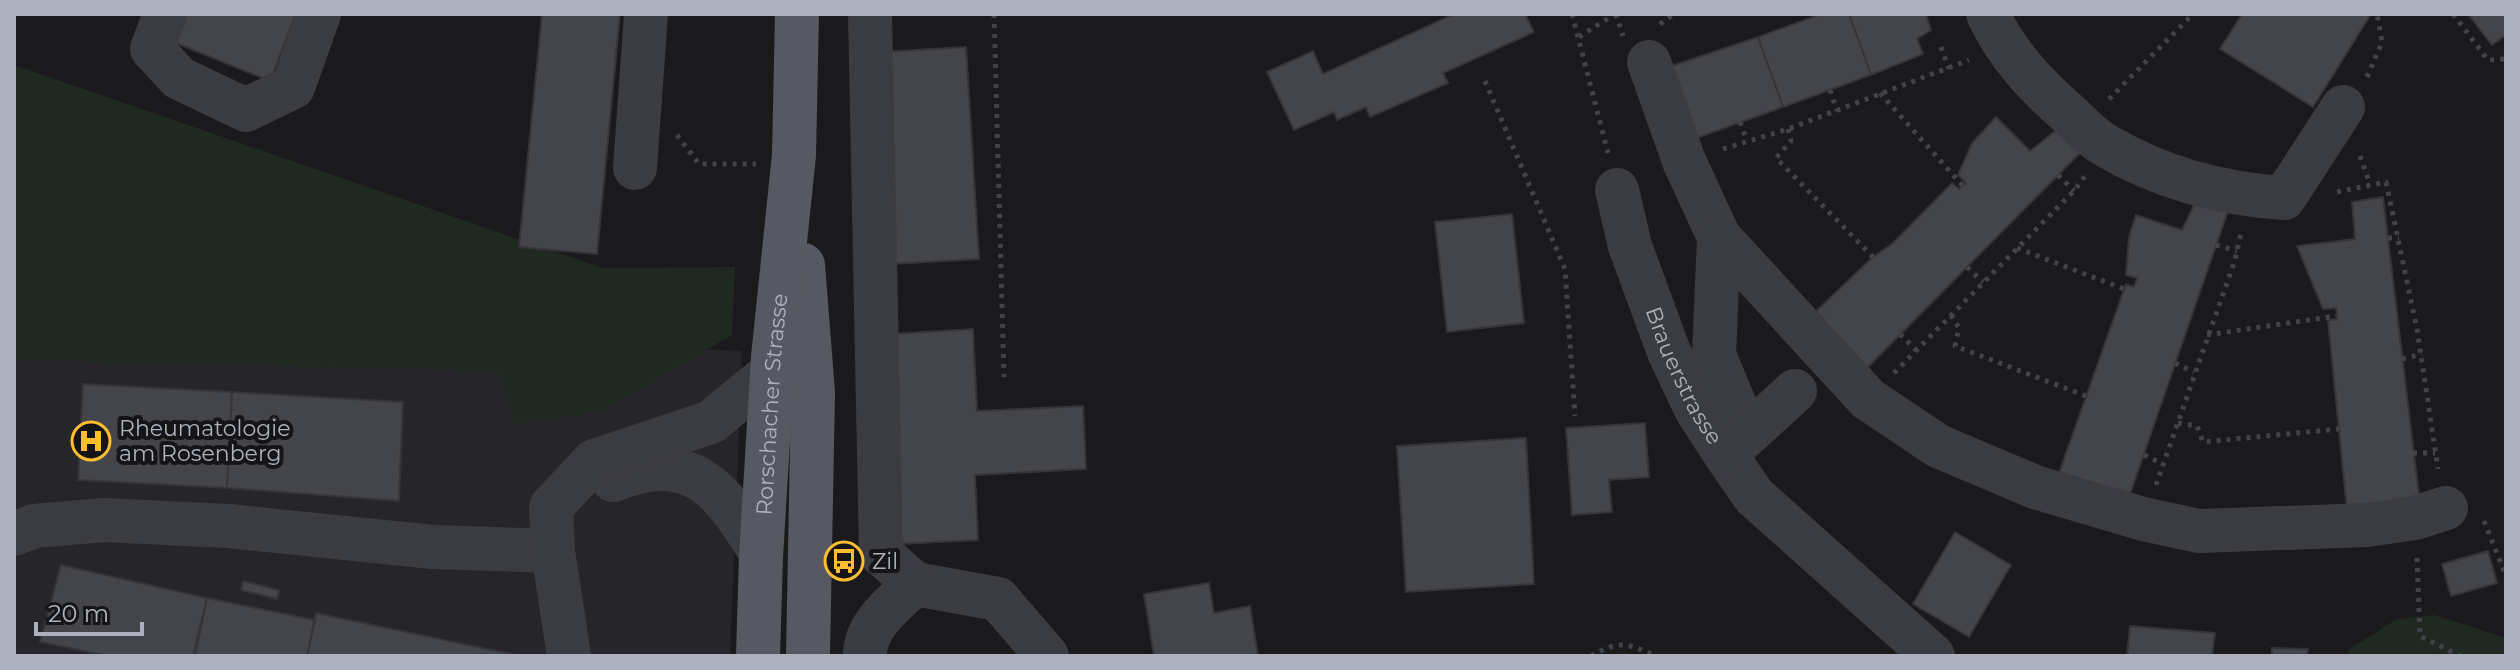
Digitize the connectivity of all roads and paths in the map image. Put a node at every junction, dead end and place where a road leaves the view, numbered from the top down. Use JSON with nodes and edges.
{"nodes":[{"id":1,"x":165,"y":14,"type":"edge"},
{"id":2,"x":319,"y":14,"type":"edge"},
{"id":3,"x":646,"y":14,"type":"edge"},
{"id":4,"x":797,"y":14,"type":"edge"},
{"id":5,"x":870,"y":14,"type":"edge"},
{"id":6,"x":994,"y":14,"type":"edge"},
{"id":7,"x":1572,"y":14,"type":"edge"},
{"id":8,"x":1615,"y":14,"type":"edge"},
{"id":9,"x":2193,"y":14,"type":"edge"},
{"id":10,"x":2453,"y":14,"type":"edge"},
{"id":11,"x":1994,"y":26,"type":"edge"},
{"id":12,"x":1579,"y":37,"type":"junction"},
{"id":13,"x":1941,"y":47,"type":"dead end"},
{"id":14,"x":2506,"y":59,"type":"edge"},
{"id":15,"x":1649,"y":62,"type":"dead end"},
{"id":16,"x":1949,"y":69,"type":"junction"},
{"id":17,"x":1485,"y":81,"type":"dead end"},
{"id":18,"x":1830,"y":90,"type":"dead end"},
{"id":19,"x":1880,"y":93,"type":"junction"},
{"id":20,"x":2343,"y":107,"type":"dead end"},
{"id":21,"x":1837,"y":111,"type":"junction"},
{"id":22,"x":1740,"y":122,"type":"dead end"},
{"id":23,"x":2081,"y":126,"type":"junction"},
{"id":24,"x":1788,"y":129,"type":"junction"},
{"id":25,"x":1747,"y":141,"type":"junction"},
{"id":26,"x":776,"y":160,"type":"junction"},
{"id":27,"x":1684,"y":161,"type":"junction"},
{"id":28,"x":699,"y":164,"type":"dead end"},
{"id":29,"x":635,"y":168,"type":"dead end"},
{"id":30,"x":2058,"y":175,"type":"dead end"},
{"id":31,"x":2081,"y":184,"type":"dead end"},
{"id":32,"x":2370,"y":184,"type":"dead end"},
{"id":33,"x":1963,"y":186,"type":"dead end"},
{"id":34,"x":1617,"y":190,"type":"joint"},
{"id":35,"x":2074,"y":191,"type":"junction"},
{"id":36,"x":1719,"y":237,"type":"junction"},
{"id":37,"x":2388,"y":238,"type":"dead end"},
{"id":38,"x":2399,"y":238,"type":"junction"},
{"id":39,"x":2241,"y":242,"type":"dead end"},
{"id":40,"x":2216,"y":245,"type":"dead end"},
{"id":41,"x":2017,"y":248,"type":"junction"},
{"id":42,"x":2237,"y":251,"type":"junction"},
{"id":43,"x":1873,"y":257,"type":"dead end"},
{"id":44,"x":1967,"y":267,"type":"dead end"},
{"id":45,"x":1983,"y":282,"type":"junction"},
{"id":46,"x":2124,"y":289,"type":"dead end"},
{"id":47,"x":1951,"y":315,"type":"junction"},
{"id":48,"x":2336,"y":316,"type":"dead end"},
{"id":49,"x":1900,"y":334,"type":"dead end"},
{"id":50,"x":2207,"y":335,"type":"junction"},
{"id":51,"x":1916,"y":350,"type":"junction"},
{"id":52,"x":2422,"y":354,"type":"junction"},
{"id":53,"x":2402,"y":359,"type":"dead end"},
{"id":54,"x":2175,"y":363,"type":"dead end"},
{"id":55,"x":772,"y":372,"type":"junction"},
{"id":56,"x":2194,"y":372,"type":"junction"},
{"id":57,"x":1004,"y":377,"type":"dead end"},
{"id":58,"x":1795,"y":391,"type":"dead end"},
{"id":59,"x":2086,"y":396,"type":"dead end"},
{"id":60,"x":1868,"y":399,"type":"junction"},
{"id":61,"x":1575,"y":416,"type":"dead end"},
{"id":62,"x":2178,"y":423,"type":"junction"},
{"id":63,"x":2339,"y":429,"type":"dead end"},
{"id":64,"x":1736,"y":444,"type":"junction"},
{"id":65,"x":2413,"y":453,"type":"dead end"},
{"id":66,"x":2435,"y":453,"type":"junction"},
{"id":67,"x":2144,"y":455,"type":"dead end"},
{"id":68,"x":2163,"y":464,"type":"junction"},
{"id":69,"x":2437,"y":464,"type":"dead end"},
{"id":70,"x":2155,"y":487,"type":"dead end"},
{"id":71,"x":2431,"y":513,"type":"junction"},
{"id":72,"x":14,"y":534,"type":"edge"},
{"id":73,"x":553,"y":551,"type":"junction"},
{"id":74,"x":761,"y":553,"type":"junction"},
{"id":75,"x":2506,"y":576,"type":"edge"},
{"id":76,"x":915,"y":584,"type":"junction"},
{"id":77,"x":569,"y":656,"type":"edge"},
{"id":78,"x":758,"y":656,"type":"edge"},
{"id":79,"x":808,"y":656,"type":"edge"},
{"id":80,"x":865,"y":656,"type":"edge"},
{"id":81,"x":1047,"y":656,"type":"edge"},
{"id":82,"x":1591,"y":656,"type":"edge"},
{"id":83,"x":1656,"y":656,"type":"edge"},
{"id":84,"x":1933,"y":656,"type":"edge"},
{"id":85,"x":2460,"y":656,"type":"edge"}],
"edges":[{"from":1,"to":2,"type":"street"},
{"from":3,"to":29,"type":"street"},
{"from":4,"to":26,"type":"main road","name":"Rorschacher Strasse"},
{"from":5,"to":76,"type":"street"},
{"from":6,"to":57,"type":"path"},
{"from":7,"to":12,"type":"path"},
{"from":8,"to":12,"type":"path"},
{"from":9,"to":23,"type":"path"},
{"from":10,"to":14,"type":"path"},
{"from":11,"to":16,"type":"path"},
{"from":11,"to":23,"type":"street"},
{"from":12,"to":34,"type":"path"},
{"from":13,"to":16,"type":"path"},
{"from":15,"to":27,"type":"street"},
{"from":16,"to":19,"type":"path"},
{"from":17,"to":61,"type":"path"},
{"from":18,"to":21,"type":"path"},
{"from":19,"to":21,"type":"path"},
{"from":19,"to":33,"type":"path"},
{"from":20,"to":23,"type":"street"},
{"from":21,"to":24,"type":"path"},
{"from":22,"to":25,"type":"path"},
{"from":24,"to":25,"type":"path"},
{"from":24,"to":43,"type":"path"},
{"from":25,"to":27,"type":"path"},
{"from":26,"to":28,"type":"path"},
{"from":26,"to":55,"type":"main road","name":"Rorschacher Strasse"},
{"from":26,"to":79,"type":"main road","name":"Rorschacher Strasse"},
{"from":27,"to":36,"type":"street"},
{"from":30,"to":35,"type":"path"},
{"from":31,"to":35,"type":"path"},
{"from":32,"to":38,"type":"path"},
{"from":34,"to":64,"type":"street","name":"Brauerstrasse"},
{"from":35,"to":41,"type":"path"},
{"from":36,"to":60,"type":"street"},
{"from":36,"to":64,"type":"street"},
{"from":37,"to":38,"type":"path"},
{"from":38,"to":52,"type":"path"},
{"from":39,"to":42,"type":"path"},
{"from":40,"to":42,"type":"path"},
{"from":41,"to":45,"type":"path"},
{"from":41,"to":46,"type":"path"},
{"from":42,"to":50,"type":"path"},
{"from":44,"to":45,"type":"path"},
{"from":45,"to":47,"type":"path"},
{"from":47,"to":51,"type":"path"},
{"from":47,"to":59,"type":"path"},
{"from":48,"to":50,"type":"path"},
{"from":49,"to":51,"type":"path"},
{"from":50,"to":56,"type":"path"},
{"from":51,"to":60,"type":"path"},
{"from":52,"to":53,"type":"path"},
{"from":52,"to":66,"type":"path"},
{"from":54,"to":56,"type":"path"},
{"from":55,"to":73,"type":"street"},
{"from":55,"to":74,"type":"main road","name":"Rorschacher Strasse"},
{"from":56,"to":62,"type":"path"},
{"from":58,"to":64,"type":"street"},
{"from":60,"to":71,"type":"street"},
{"from":62,"to":63,"type":"path"},
{"from":62,"to":68,"type":"path"},
{"from":64,"to":84,"type":"street","name":"Brauerstrasse"},
{"from":65,"to":66,"type":"path"},
{"from":66,"to":69,"type":"path"},
{"from":67,"to":68,"type":"path"},
{"from":68,"to":70,"type":"path"},
{"from":71,"to":75,"type":"path"},
{"from":71,"to":85,"type":"path"},
{"from":72,"to":73,"type":"street"},
{"from":73,"to":74,"type":"street"},
{"from":73,"to":77,"type":"street"},
{"from":74,"to":78,"type":"main road","name":"Rorschacher Strasse"},
{"from":76,"to":80,"type":"street"},
{"from":76,"to":81,"type":"street"},
{"from":82,"to":83,"type":"path"}]}
